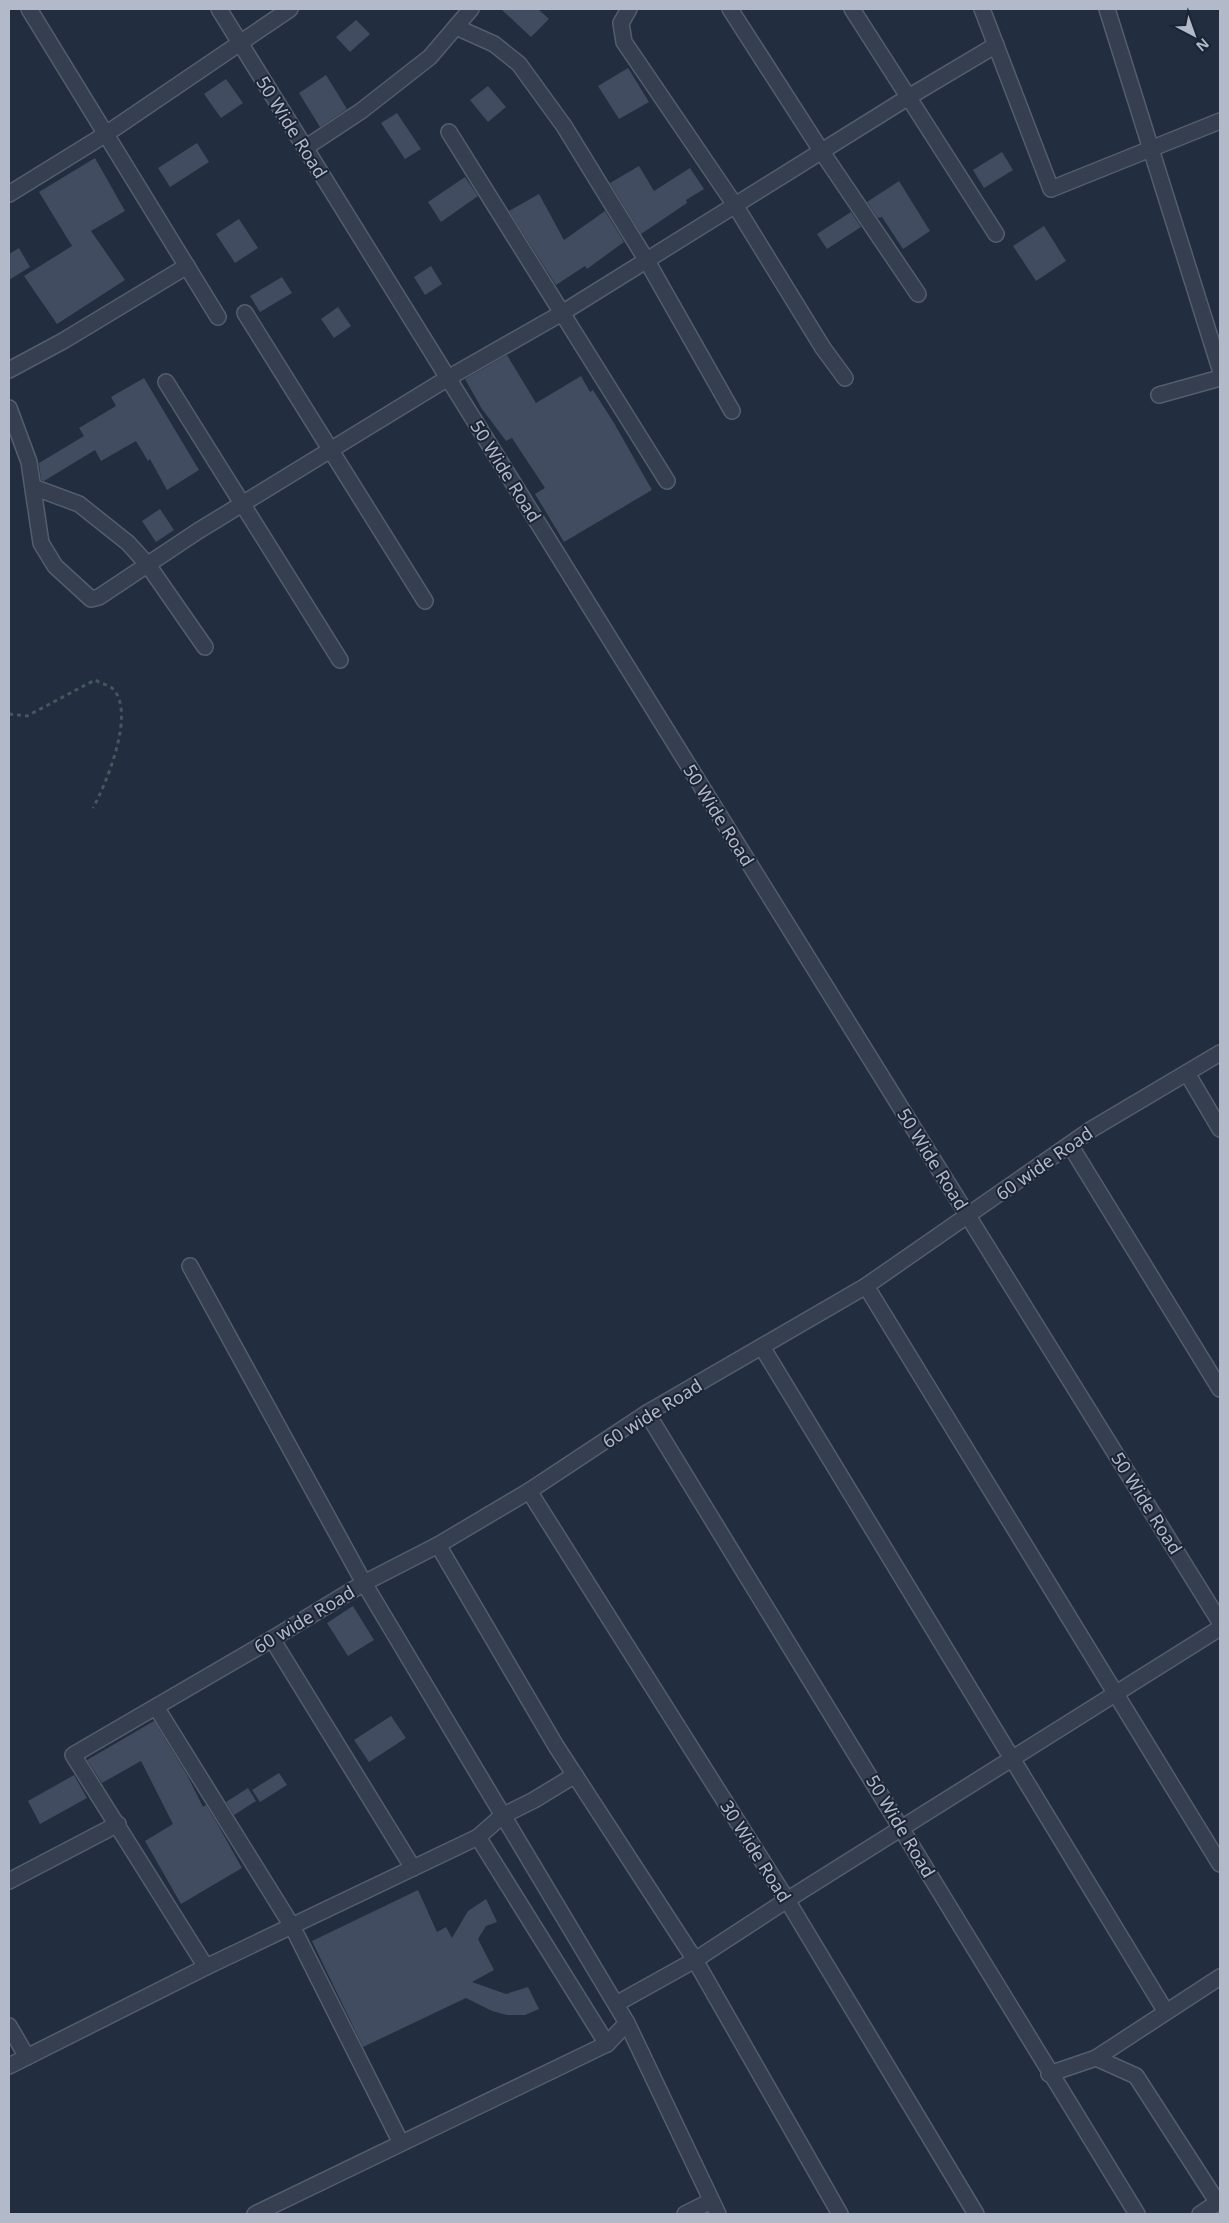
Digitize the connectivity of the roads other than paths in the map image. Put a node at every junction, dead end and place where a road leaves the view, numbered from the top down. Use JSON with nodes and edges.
{"nodes":[{"id":1,"x":29,"y":9,"type":"edge"},
{"id":2,"x":218,"y":9,"type":"edge"},
{"id":3,"x":290,"y":9,"type":"edge"},
{"id":4,"x":471,"y":9,"type":"edge"},
{"id":5,"x":629,"y":9,"type":"edge"},
{"id":6,"x":730,"y":9,"type":"edge"},
{"id":7,"x":852,"y":9,"type":"edge"},
{"id":8,"x":982,"y":9,"type":"edge"},
{"id":9,"x":1107,"y":9,"type":"edge"},
{"id":10,"x":456,"y":27,"type":"junction"},
{"id":11,"x":240,"y":44,"type":"junction"},
{"id":12,"x":996,"y":45,"type":"junction"},
{"id":13,"x":908,"y":98,"type":"junction"},
{"id":14,"x":1220,"y":121,"type":"edge"},
{"id":15,"x":449,"y":132,"type":"dead end"},
{"id":16,"x":106,"y":134,"type":"junction"},
{"id":17,"x":305,"y":148,"type":"junction"},
{"id":18,"x":1151,"y":150,"type":"junction"},
{"id":19,"x":822,"y":152,"type":"junction"},
{"id":20,"x":9,"y":194,"type":"edge"},
{"id":21,"x":735,"y":205,"type":"junction"},
{"id":22,"x":996,"y":234,"type":"dead end"},
{"id":23,"x":647,"y":261,"type":"junction"},
{"id":24,"x":187,"y":266,"type":"junction"},
{"id":25,"x":918,"y":294,"type":"dead end"},
{"id":26,"x":245,"y":313,"type":"dead end"},
{"id":27,"x":562,"y":313,"type":"junction"},
{"id":28,"x":218,"y":317,"type":"dead end"},
{"id":29,"x":1220,"y":368,"type":"edge"},
{"id":30,"x":9,"y":370,"type":"edge"},
{"id":31,"x":448,"y":378,"type":"junction"},
{"id":32,"x":845,"y":378,"type":"dead end"},
{"id":33,"x":1220,"y":378,"type":"edge"},
{"id":34,"x":166,"y":382,"type":"dead end"},
{"id":35,"x":1159,"y":395,"type":"dead end"},
{"id":36,"x":9,"y":408,"type":"edge"},
{"id":37,"x":732,"y":411,"type":"dead end"},
{"id":38,"x":330,"y":450,"type":"junction"},
{"id":39,"x":667,"y":481,"type":"dead end"},
{"id":40,"x":33,"y":486,"type":"junction"},
{"id":41,"x":241,"y":504,"type":"junction"},
{"id":42,"x":148,"y":565,"type":"junction"},
{"id":43,"x":425,"y":601,"type":"dead end"},
{"id":44,"x":205,"y":647,"type":"dead end"},
{"id":45,"x":340,"y":660,"type":"dead end"},
{"id":46,"x":1220,"y":1053,"type":"edge"},
{"id":47,"x":1188,"y":1073,"type":"junction"},
{"id":48,"x":1220,"y":1129,"type":"edge"},
{"id":49,"x":1070,"y":1145,"type":"junction"},
{"id":50,"x":968,"y":1216,"type":"junction"},
{"id":51,"x":190,"y":1266,"type":"dead end"},
{"id":52,"x":866,"y":1286,"type":"junction"},
{"id":53,"x":762,"y":1347,"type":"junction"},
{"id":54,"x":1220,"y":1389,"type":"edge"},
{"id":55,"x":647,"y":1413,"type":"junction"},
{"id":56,"x":528,"y":1491,"type":"junction"},
{"id":57,"x":438,"y":1545,"type":"junction"},
{"id":58,"x":364,"y":1583,"type":"junction"},
{"id":59,"x":1220,"y":1622,"type":"edge"},
{"id":60,"x":1220,"y":1628,"type":"edge"},
{"id":61,"x":272,"y":1639,"type":"junction"},
{"id":62,"x":1117,"y":1694,"type":"junction"},
{"id":63,"x":156,"y":1707,"type":"junction"},
{"id":64,"x":1013,"y":1760,"type":"junction"},
{"id":65,"x":575,"y":1775,"type":"junction"},
{"id":66,"x":502,"y":1816,"type":"junction"},
{"id":67,"x":118,"y":1824,"type":"junction"},
{"id":68,"x":903,"y":1828,"type":"junction"},
{"id":69,"x":478,"y":1837,"type":"junction"},
{"id":70,"x":1220,"y":1864,"type":"edge"},
{"id":71,"x":413,"y":1868,"type":"junction"},
{"id":72,"x":9,"y":1881,"type":"edge"},
{"id":73,"x":787,"y":1900,"type":"junction"},
{"id":74,"x":292,"y":1926,"type":"junction"},
{"id":75,"x":696,"y":1960,"type":"junction"},
{"id":76,"x":206,"y":1967,"type":"junction"},
{"id":77,"x":1220,"y":1977,"type":"edge"},
{"id":78,"x":616,"y":2004,"type":"junction"},
{"id":79,"x":1166,"y":2012,"type":"junction"},
{"id":80,"x":627,"y":2024,"type":"junction"},
{"id":81,"x":9,"y":2026,"type":"edge"},
{"id":82,"x":607,"y":2044,"type":"junction"},
{"id":83,"x":27,"y":2057,"type":"junction"},
{"id":84,"x":1096,"y":2058,"type":"junction"},
{"id":85,"x":9,"y":2066,"type":"edge"},
{"id":86,"x":1050,"y":2074,"type":"junction"},
{"id":87,"x":401,"y":2143,"type":"junction"},
{"id":88,"x":711,"y":2200,"type":"junction"},
{"id":89,"x":1219,"y":2202,"type":"edge"},
{"id":90,"x":255,"y":2214,"type":"edge"},
{"id":91,"x":685,"y":2214,"type":"edge"},
{"id":92,"x":718,"y":2214,"type":"edge"},
{"id":93,"x":840,"y":2214,"type":"edge"},
{"id":94,"x":976,"y":2214,"type":"edge"},
{"id":95,"x":1137,"y":2214,"type":"edge"},
{"id":96,"x":1200,"y":2214,"type":"edge"}],
"edges":[{"from":1,"to":16,"type":"street"},
{"from":2,"to":11,"type":"street","name":"50 Wide Road"},
{"from":3,"to":11,"type":"street"},
{"from":4,"to":10,"type":"street"},
{"from":5,"to":21,"type":"street"},
{"from":6,"to":19,"type":"street"},
{"from":7,"to":13,"type":"street"},
{"from":8,"to":12,"type":"street"},
{"from":9,"to":18,"type":"street"},
{"from":10,"to":17,"type":"street"},
{"from":10,"to":23,"type":"street"},
{"from":11,"to":16,"type":"street"},
{"from":11,"to":17,"type":"street","name":"50 Wide Road"},
{"from":12,"to":13,"type":"street"},
{"from":12,"to":18,"type":"street"},
{"from":13,"to":19,"type":"street"},
{"from":13,"to":22,"type":"street"},
{"from":14,"to":18,"type":"street"},
{"from":15,"to":27,"type":"street"},
{"from":16,"to":20,"type":"street"},
{"from":16,"to":24,"type":"street"},
{"from":17,"to":31,"type":"street","name":"50 Wide Road"},
{"from":18,"to":29,"type":"street"},
{"from":19,"to":21,"type":"street"},
{"from":19,"to":25,"type":"street"},
{"from":21,"to":23,"type":"street"},
{"from":21,"to":32,"type":"street"},
{"from":23,"to":27,"type":"street"},
{"from":23,"to":37,"type":"street"},
{"from":24,"to":28,"type":"street"},
{"from":24,"to":30,"type":"street"},
{"from":26,"to":38,"type":"street"},
{"from":27,"to":31,"type":"street"},
{"from":27,"to":39,"type":"street"},
{"from":31,"to":38,"type":"street"},
{"from":31,"to":50,"type":"street","name":"50 Wide Road"},
{"from":33,"to":35,"type":"street"},
{"from":34,"to":41,"type":"street"},
{"from":36,"to":40,"type":"street"},
{"from":38,"to":41,"type":"street"},
{"from":38,"to":43,"type":"street"},
{"from":40,"to":42,"type":"street"},
{"from":40,"to":42,"type":"street"},
{"from":41,"to":42,"type":"street"},
{"from":41,"to":45,"type":"street"},
{"from":42,"to":44,"type":"street"},
{"from":46,"to":47,"type":"street","name":"60 wide Road"},
{"from":47,"to":48,"type":"street"},
{"from":47,"to":49,"type":"street","name":"60 wide Road"},
{"from":49,"to":50,"type":"street","name":"60 wide Road"},
{"from":49,"to":54,"type":"street"},
{"from":50,"to":52,"type":"street","name":"60 wide Road"},
{"from":50,"to":59,"type":"street","name":"50 Wide Road"},
{"from":51,"to":58,"type":"street"},
{"from":52,"to":53,"type":"street","name":"60 wide Road"},
{"from":52,"to":62,"type":"street"},
{"from":53,"to":55,"type":"street","name":"60 wide Road"},
{"from":53,"to":64,"type":"street"},
{"from":55,"to":56,"type":"street","name":"60 wide Road"},
{"from":55,"to":68,"type":"street","name":"50 Wide Road"},
{"from":56,"to":57,"type":"street","name":"60 wide Road"},
{"from":56,"to":73,"type":"street","name":"30 Wide Road"},
{"from":57,"to":58,"type":"street","name":"60 wide Road"},
{"from":57,"to":65,"type":"street"},
{"from":58,"to":61,"type":"street","name":"60 wide Road"},
{"from":58,"to":66,"type":"street"},
{"from":60,"to":62,"type":"street"},
{"from":61,"to":63,"type":"street","name":"60 wide Road"},
{"from":61,"to":71,"type":"street"},
{"from":62,"to":64,"type":"street"},
{"from":62,"to":70,"type":"street"},
{"from":63,"to":67,"type":"street","name":"60 wide Road"},
{"from":63,"to":74,"type":"street"},
{"from":64,"to":68,"type":"street"},
{"from":64,"to":79,"type":"street"},
{"from":65,"to":66,"type":"street"},
{"from":65,"to":75,"type":"street"},
{"from":66,"to":69,"type":"street"},
{"from":66,"to":78,"type":"street"},
{"from":67,"to":72,"type":"street"},
{"from":67,"to":76,"type":"street"},
{"from":68,"to":73,"type":"street"},
{"from":68,"to":86,"type":"street","name":"50 Wide Road"},
{"from":69,"to":71,"type":"street"},
{"from":69,"to":82,"type":"street"},
{"from":71,"to":74,"type":"street"},
{"from":73,"to":75,"type":"street"},
{"from":73,"to":94,"type":"street","name":"30 Wide Road"},
{"from":74,"to":76,"type":"street"},
{"from":74,"to":87,"type":"street"},
{"from":75,"to":78,"type":"street"},
{"from":75,"to":93,"type":"street"},
{"from":76,"to":83,"type":"street"},
{"from":77,"to":79,"type":"street"},
{"from":78,"to":80,"type":"street"},
{"from":79,"to":84,"type":"street"},
{"from":80,"to":82,"type":"street"},
{"from":80,"to":88,"type":"street"},
{"from":81,"to":83,"type":"street"},
{"from":82,"to":87,"type":"street"},
{"from":83,"to":85,"type":"street"},
{"from":84,"to":86,"type":"street"},
{"from":84,"to":89,"type":"street"},
{"from":86,"to":95,"type":"street","name":"50 Wide Road"},
{"from":87,"to":90,"type":"street"},
{"from":88,"to":91,"type":"street"},
{"from":88,"to":92,"type":"street"},
{"from":89,"to":96,"type":"street"}]}
